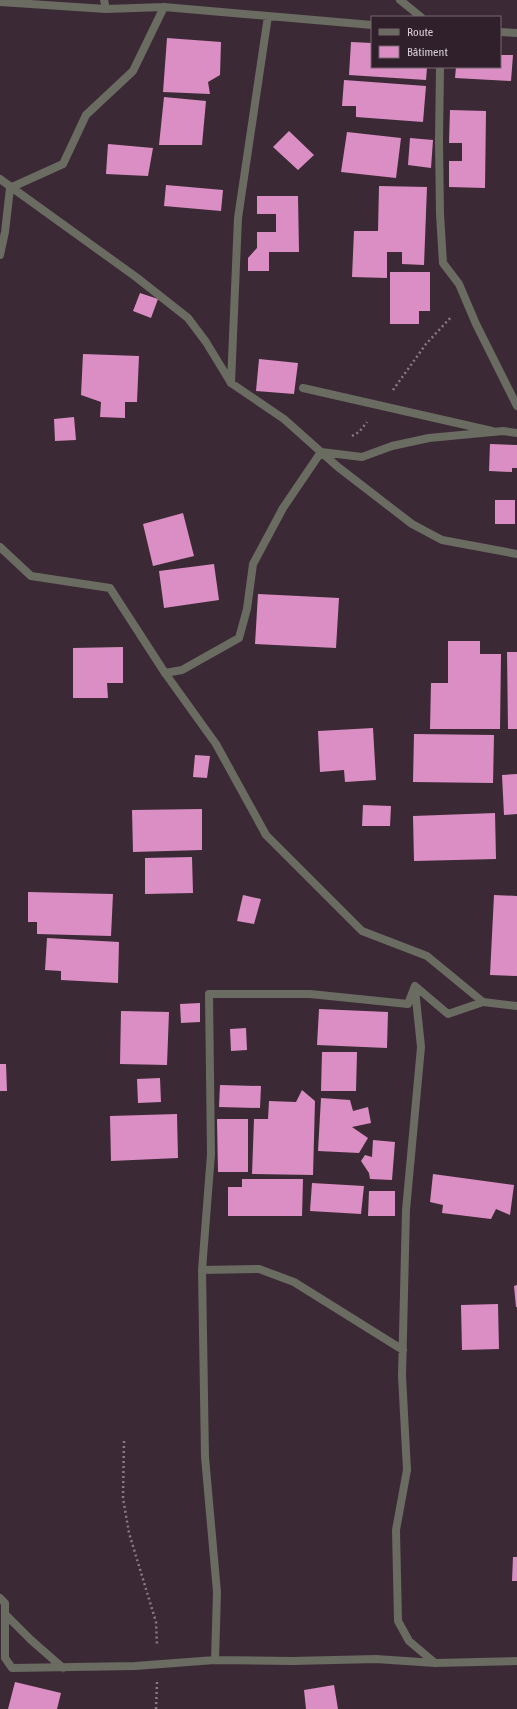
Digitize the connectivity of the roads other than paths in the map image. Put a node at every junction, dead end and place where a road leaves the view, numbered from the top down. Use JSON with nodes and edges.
{"nodes":[{"id":1,"x":104,"y":0,"type":"edge"},
{"id":2,"x":400,"y":0,"type":"edge"},
{"id":3,"x":0,"y":2,"type":"edge"},
{"id":4,"x":164,"y":7,"type":"junction"},
{"id":5,"x":106,"y":10,"type":"junction"},
{"id":6,"x":268,"y":16,"type":"junction"},
{"id":7,"x":420,"y":16,"type":"edge"},
{"id":8,"x":371,"y":25,"type":"edge"},
{"id":9,"x":501,"y":32,"type":"edge"},
{"id":10,"x":517,"y":33,"type":"edge"},
{"id":11,"x":440,"y":68,"type":"edge"},
{"id":12,"x":0,"y":179,"type":"edge"},
{"id":13,"x":10,"y":188,"type":"junction"},
{"id":14,"x":0,"y":255,"type":"edge"},
{"id":15,"x":231,"y":383,"type":"junction"},
{"id":16,"x":303,"y":388,"type":"dead end"},
{"id":17,"x":517,"y":406,"type":"edge"},
{"id":18,"x":494,"y":432,"type":"junction"},
{"id":19,"x":517,"y":433,"type":"edge"},
{"id":20,"x":325,"y":452,"type":"junction"},
{"id":21,"x":0,"y":548,"type":"edge"},
{"id":22,"x":517,"y":554,"type":"edge"},
{"id":23,"x":165,"y":673,"type":"junction"},
{"id":24,"x":415,"y":986,"type":"junction"},
{"id":25,"x":483,"y":1002,"type":"junction"},
{"id":26,"x":517,"y":1006,"type":"edge"},
{"id":27,"x":202,"y":1270,"type":"junction"},
{"id":28,"x":402,"y":1350,"type":"junction"},
{"id":29,"x":0,"y":1598,"type":"edge"},
{"id":30,"x":5,"y":1614,"type":"junction"},
{"id":31,"x":215,"y":1660,"type":"junction"},
{"id":32,"x":517,"y":1661,"type":"edge"},
{"id":33,"x":435,"y":1662,"type":"junction"},
{"id":34,"x":63,"y":1668,"type":"junction"}],
"edges":[{"from":1,"to":5,"type":"street"},
{"from":2,"to":7,"type":"street"},
{"from":3,"to":5,"type":"street"},
{"from":4,"to":5,"type":"street"},
{"from":4,"to":6,"type":"street"},
{"from":4,"to":13,"type":"street"},
{"from":6,"to":8,"type":"street"},
{"from":6,"to":15,"type":"street"},
{"from":9,"to":10,"type":"street"},
{"from":11,"to":17,"type":"street"},
{"from":12,"to":13,"type":"street"},
{"from":13,"to":14,"type":"street"},
{"from":13,"to":15,"type":"street"},
{"from":15,"to":20,"type":"street"},
{"from":16,"to":18,"type":"street"},
{"from":18,"to":19,"type":"street"},
{"from":18,"to":20,"type":"street"},
{"from":20,"to":22,"type":"street"},
{"from":20,"to":23,"type":"street"},
{"from":21,"to":23,"type":"street"},
{"from":23,"to":25,"type":"street"},
{"from":24,"to":25,"type":"street"},
{"from":24,"to":27,"type":"street"},
{"from":24,"to":28,"type":"street"},
{"from":25,"to":26,"type":"street"},
{"from":27,"to":28,"type":"street"},
{"from":27,"to":31,"type":"street"},
{"from":28,"to":33,"type":"street"},
{"from":29,"to":30,"type":"street"},
{"from":30,"to":34,"type":"street"},
{"from":30,"to":34,"type":"street"},
{"from":31,"to":33,"type":"street"},
{"from":31,"to":34,"type":"street"},
{"from":32,"to":33,"type":"street"}]}
